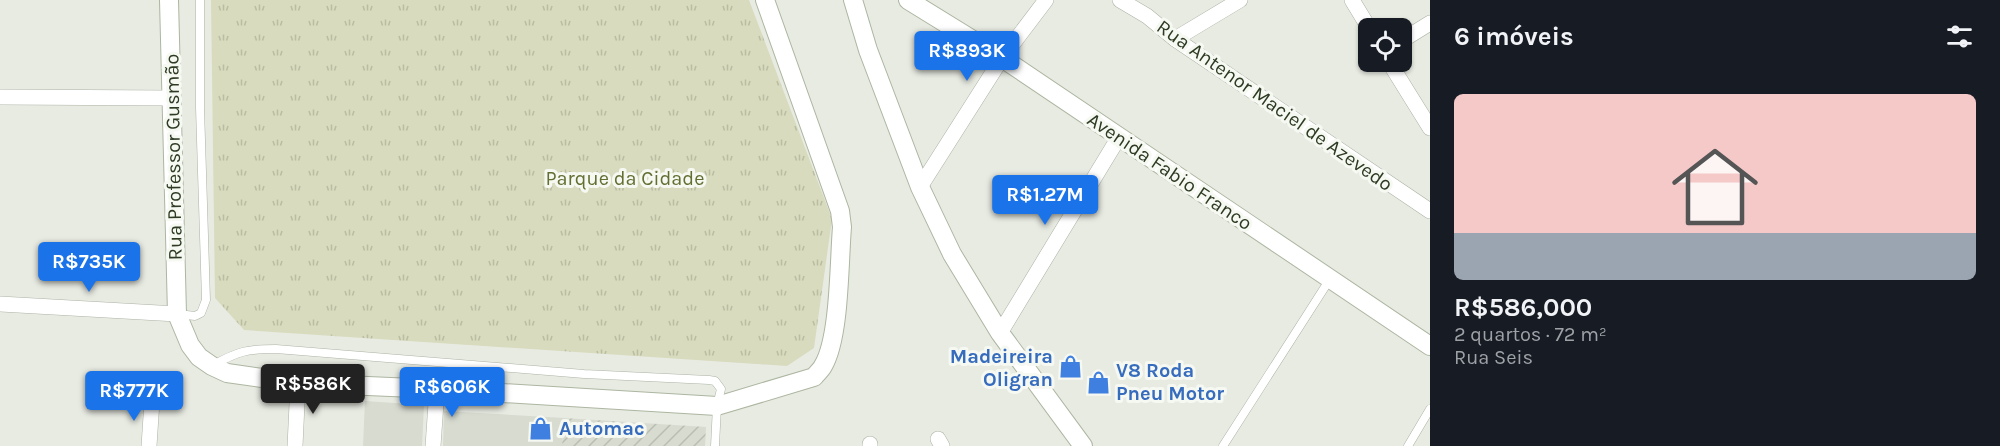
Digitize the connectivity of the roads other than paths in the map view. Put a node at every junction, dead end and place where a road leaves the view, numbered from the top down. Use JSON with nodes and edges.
{"nodes":[{"id":1,"x":169,"y":0,"type":"edge"},
{"id":2,"x":200,"y":0,"type":"edge"},
{"id":3,"x":765,"y":0,"type":"edge"},
{"id":4,"x":908,"y":0,"type":"edge"},
{"id":5,"x":1046,"y":0,"type":"edge"},
{"id":6,"x":1120,"y":0,"type":"edge"},
{"id":7,"x":1139,"y":0,"type":"edge"},
{"id":8,"x":1240,"y":0,"type":"edge"},
{"id":9,"x":1352,"y":0,"type":"edge"},
{"id":10,"x":854,"y":2,"type":"edge"},
{"id":11,"x":1147,"y":16,"type":"junction"},
{"id":12,"x":1364,"y":18,"type":"edge"},
{"id":13,"x":1430,"y":23,"type":"edge"},
{"id":14,"x":1412,"y":34,"type":"edge"},
{"id":15,"x":1175,"y":39,"type":"junction"},
{"id":16,"x":1002,"y":58,"type":"junction"},
{"id":17,"x":1395,"y":72,"type":"edge"},
{"id":18,"x":0,"y":97,"type":"edge"},
{"id":19,"x":171,"y":98,"type":"junction"},
{"id":20,"x":1430,"y":128,"type":"edge"},
{"id":21,"x":1119,"y":137,"type":"junction"},
{"id":22,"x":920,"y":187,"type":"junction"},
{"id":23,"x":1430,"y":211,"type":"edge"},
{"id":24,"x":1330,"y":279,"type":"junction"},
{"id":25,"x":0,"y":304,"type":"edge"},
{"id":26,"x":177,"y":314,"type":"junction"},
{"id":27,"x":1000,"y":333,"type":"junction"},
{"id":28,"x":1430,"y":346,"type":"edge"},
{"id":29,"x":212,"y":366,"type":"junction"},
{"id":30,"x":298,"y":383,"type":"junction"},
{"id":31,"x":437,"y":388,"type":"junction"},
{"id":32,"x":152,"y":401,"type":"dead end"},
{"id":33,"x":717,"y":406,"type":"junction"},
{"id":34,"x":1430,"y":410,"type":"edge"},
{"id":35,"x":149,"y":446,"type":"edge"},
{"id":36,"x":295,"y":446,"type":"edge"},
{"id":37,"x":434,"y":446,"type":"edge"},
{"id":38,"x":715,"y":446,"type":"edge"},
{"id":39,"x":1083,"y":446,"type":"edge"},
{"id":40,"x":1223,"y":446,"type":"edge"},
{"id":41,"x":1408,"y":446,"type":"edge"}],
"edges":[{"from":1,"to":19,"type":"street","name":"Rua Professor Gusmão"},
{"from":2,"to":26,"type":"lane"},
{"from":3,"to":33,"type":"street"},
{"from":4,"to":16,"type":"street","name":"Avenida Fabio Franco"},
{"from":5,"to":16,"type":"street"},
{"from":6,"to":11,"type":"street","name":"Rua Antenor Maciel de Azevedo"},
{"from":7,"to":11,"type":"street"},
{"from":8,"to":15,"type":"street"},
{"from":9,"to":12,"type":"street"},
{"from":10,"to":22,"type":"street"},
{"from":11,"to":15,"type":"street","name":"Rua Antenor Maciel de Azevedo"},
{"from":13,"to":14,"type":"street"},
{"from":15,"to":23,"type":"street","name":"Rua Antenor Maciel de Azevedo"},
{"from":16,"to":21,"type":"street","name":"Avenida Fabio Franco"},
{"from":16,"to":22,"type":"street"},
{"from":17,"to":20,"type":"street"},
{"from":18,"to":19,"type":"street"},
{"from":19,"to":26,"type":"street","name":"Rua Professor Gusmão"},
{"from":21,"to":24,"type":"street","name":"Avenida Fabio Franco"},
{"from":21,"to":27,"type":"street"},
{"from":22,"to":27,"type":"street"},
{"from":24,"to":28,"type":"street","name":"Avenida Fabio Franco"},
{"from":24,"to":40,"type":"lane"},
{"from":25,"to":26,"type":"street"},
{"from":26,"to":29,"type":"street"},
{"from":27,"to":39,"type":"street"},
{"from":29,"to":30,"type":"street"},
{"from":29,"to":33,"type":"lane"},
{"from":30,"to":31,"type":"street"},
{"from":30,"to":36,"type":"street"},
{"from":31,"to":33,"type":"street"},
{"from":31,"to":37,"type":"street"},
{"from":32,"to":35,"type":"street"},
{"from":33,"to":38,"type":"lane"},
{"from":34,"to":41,"type":"lane"}]}
